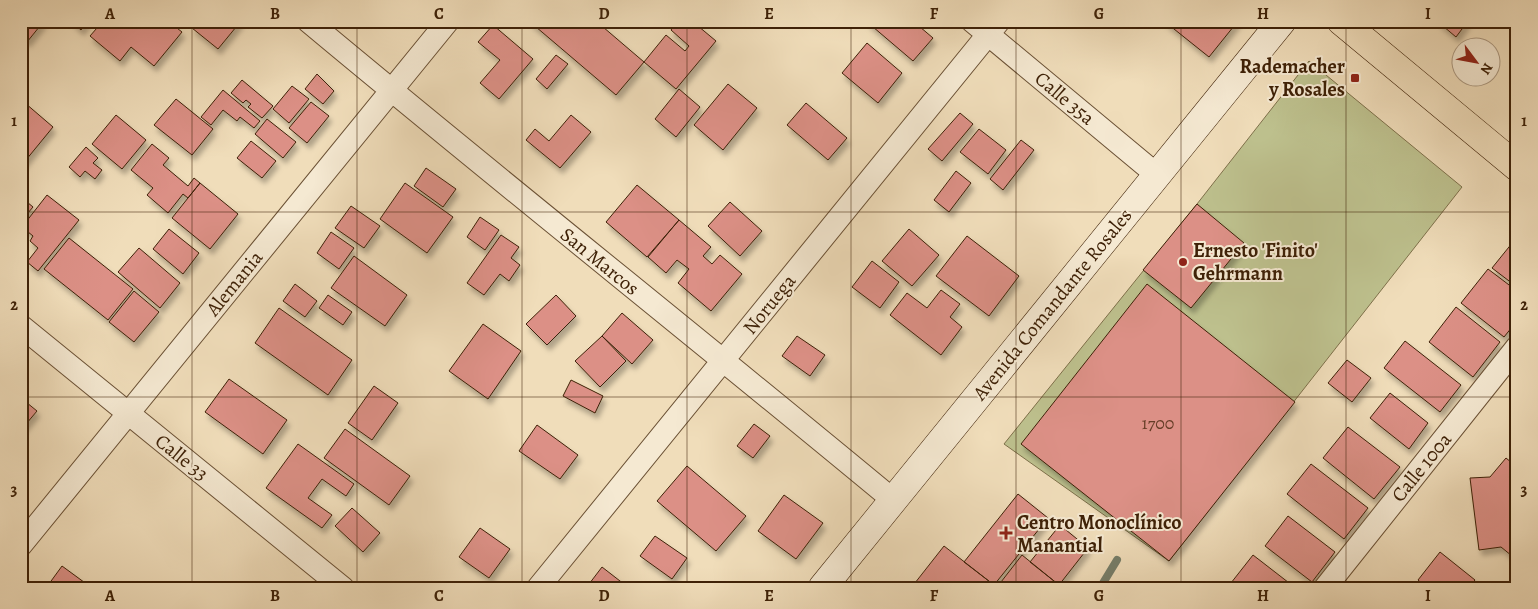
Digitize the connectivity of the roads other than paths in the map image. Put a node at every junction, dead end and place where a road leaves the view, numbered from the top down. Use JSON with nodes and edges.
{"nodes":[{"id":1,"x":308,"y":21,"type":"edge"},
{"id":2,"x":448,"y":21,"type":"edge"},
{"id":3,"x":1282,"y":21,"type":"edge"},
{"id":4,"x":1342,"y":21,"type":"edge"},
{"id":5,"x":986,"y":26,"type":"edge"},
{"id":6,"x":392,"y":90,"type":"junction"},
{"id":7,"x":1517,"y":167,"type":"edge"},
{"id":8,"x":1157,"y":175,"type":"junction"},
{"id":9,"x":21,"y":326,"type":"edge"},
{"id":10,"x":1517,"y":347,"type":"edge"},
{"id":11,"x":724,"y":360,"type":"junction"},
{"id":12,"x":128,"y":413,"type":"junction"},
{"id":13,"x":893,"y":500,"type":"junction"},
{"id":14,"x":21,"y":545,"type":"edge"},
{"id":15,"x":343,"y":588,"type":"edge"},
{"id":16,"x":538,"y":588,"type":"edge"},
{"id":17,"x":822,"y":588,"type":"edge"},
{"id":18,"x":1325,"y":588,"type":"edge"}],
"edges":[{"from":1,"to":6,"type":"street","name":"San Marcos"},
{"from":2,"to":6,"type":"street","name":"Alemania"},
{"from":3,"to":8,"type":"main road","name":"Avenida Comandante Rosales"},
{"from":4,"to":7,"type":"main road"},
{"from":5,"to":8,"type":"street","name":"Calle 35a"},
{"from":5,"to":11,"type":"street","name":"Noruega"},
{"from":6,"to":11,"type":"street","name":"San Marcos"},
{"from":6,"to":12,"type":"street","name":"Alemania"},
{"from":8,"to":13,"type":"main road","name":"Avenida Comandante Rosales"},
{"from":9,"to":12,"type":"street","name":"Calle 33"},
{"from":10,"to":18,"type":"street","name":"Calle 100a"},
{"from":11,"to":13,"type":"street","name":"San Marcos"},
{"from":11,"to":16,"type":"street","name":"Noruega"},
{"from":12,"to":14,"type":"street","name":"Alemania"},
{"from":12,"to":15,"type":"street","name":"Calle 33"},
{"from":13,"to":17,"type":"main road","name":"Avenida Comandante Rosales"}]}
